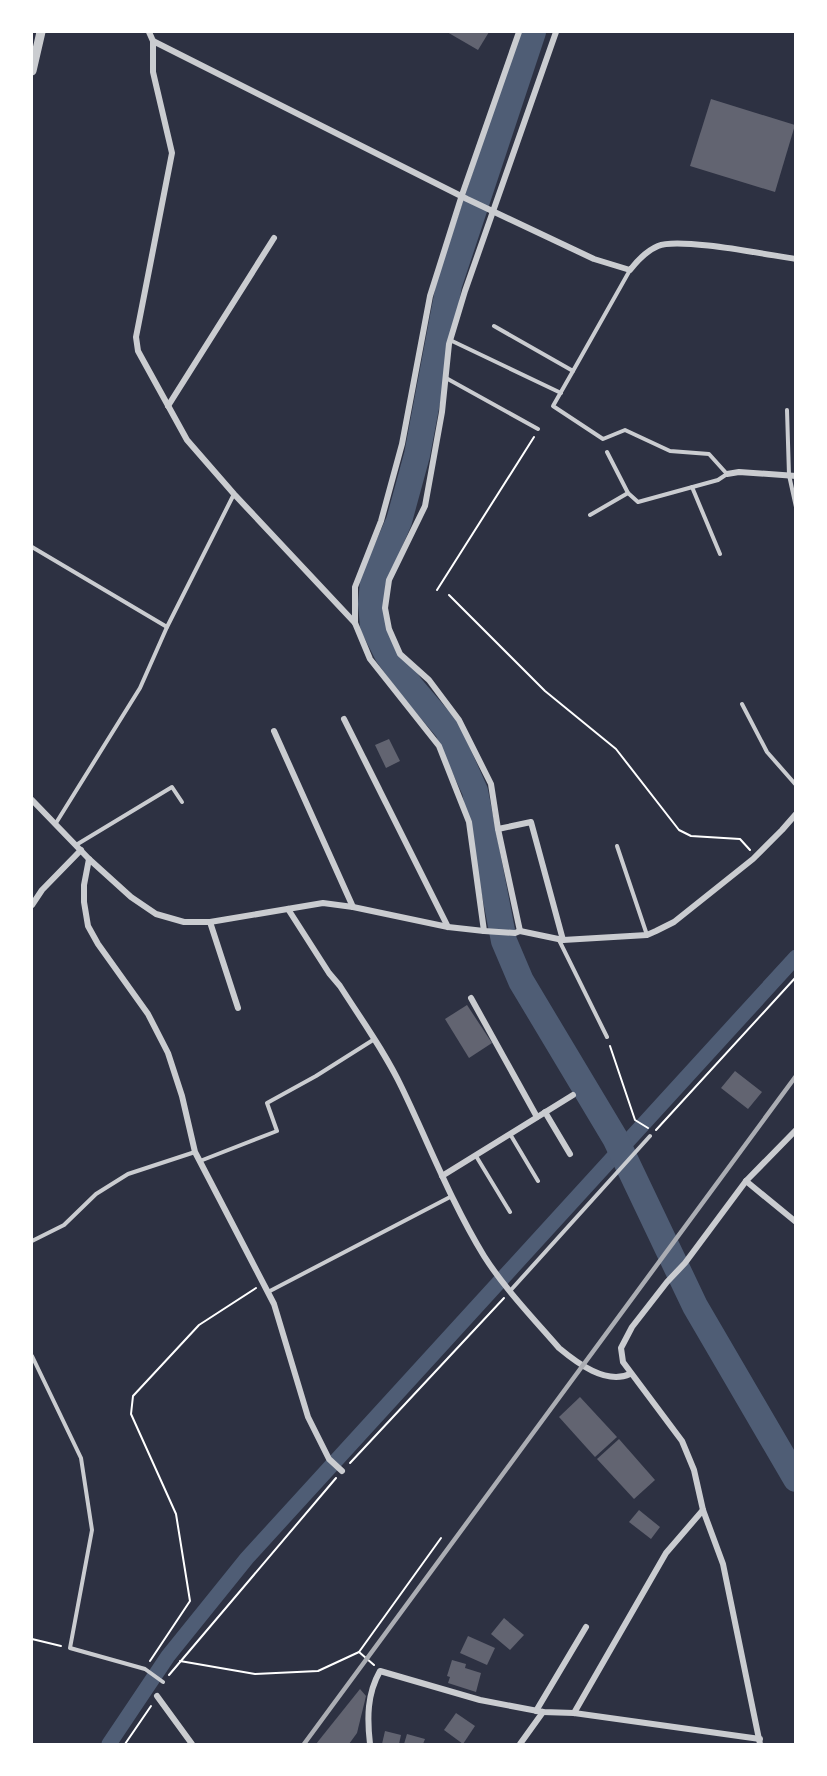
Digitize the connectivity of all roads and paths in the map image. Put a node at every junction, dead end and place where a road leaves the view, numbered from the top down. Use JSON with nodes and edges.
{"nodes":[{"id":1,"x":41,"y":32,"type":"edge"},
{"id":2,"x":149,"y":32,"type":"edge"},
{"id":3,"x":519,"y":32,"type":"edge"},
{"id":4,"x":556,"y":32,"type":"edge"},
{"id":5,"x":153,"y":41,"type":"junction"},
{"id":6,"x":32,"y":71,"type":"edge"},
{"id":7,"x":464,"y":197,"type":"junction"},
{"id":8,"x":494,"y":210,"type":"junction"},
{"id":9,"x":273,"y":238,"type":"dead end"},
{"id":10,"x":795,"y":259,"type":"edge"},
{"id":11,"x":630,"y":270,"type":"junction"},
{"id":12,"x":494,"y":326,"type":"dead end"},
{"id":13,"x":450,"y":340,"type":"junction"},
{"id":14,"x":573,"y":371,"type":"junction"},
{"id":15,"x":446,"y":378,"type":"junction"},
{"id":16,"x":561,"y":393,"type":"junction"},
{"id":17,"x":168,"y":406,"type":"junction"},
{"id":18,"x":787,"y":410,"type":"dead end"},
{"id":19,"x":538,"y":429,"type":"joint"},
{"id":20,"x":607,"y":452,"type":"dead end"},
{"id":21,"x":727,"y":474,"type":"junction"},
{"id":22,"x":792,"y":475,"type":"edge"},
{"id":23,"x":692,"y":487,"type":"junction"},
{"id":24,"x":628,"y":493,"type":"junction"},
{"id":25,"x":234,"y":494,"type":"junction"},
{"id":26,"x":795,"y":507,"type":"edge"},
{"id":27,"x":590,"y":515,"type":"dead end"},
{"id":28,"x":32,"y":547,"type":"edge"},
{"id":29,"x":720,"y":554,"type":"dead end"},
{"id":30,"x":437,"y":590,"type":"dead end"},
{"id":31,"x":449,"y":595,"type":"dead end"},
{"id":32,"x":355,"y":622,"type":"junction"},
{"id":33,"x":167,"y":627,"type":"junction"},
{"id":34,"x":742,"y":704,"type":"dead end"},
{"id":35,"x":344,"y":719,"type":"dead end"},
{"id":36,"x":274,"y":731,"type":"dead end"},
{"id":37,"x":795,"y":785,"type":"edge"},
{"id":38,"x":32,"y":800,"type":"edge"},
{"id":39,"x":182,"y":802,"type":"dead end"},
{"id":40,"x":795,"y":814,"type":"edge"},
{"id":41,"x":56,"y":823,"type":"junction"},
{"id":42,"x":498,"y":829,"type":"junction"},
{"id":43,"x":617,"y":846,"type":"dead end"},
{"id":44,"x":79,"y":847,"type":"junction"},
{"id":45,"x":756,"y":856,"type":"junction"},
{"id":46,"x":90,"y":859,"type":"junction"},
{"id":47,"x":32,"y":905,"type":"edge"},
{"id":48,"x":354,"y":907,"type":"junction"},
{"id":49,"x":288,"y":909,"type":"junction"},
{"id":50,"x":210,"y":922,"type":"junction"},
{"id":51,"x":448,"y":927,"type":"junction"},
{"id":52,"x":484,"y":931,"type":"junction"},
{"id":53,"x":517,"y":932,"type":"junction"},
{"id":54,"x":647,"y":934,"type":"junction"},
{"id":55,"x":561,"y":940,"type":"junction"},
{"id":56,"x":795,"y":977,"type":"edge"},
{"id":57,"x":471,"y":998,"type":"dead end"},
{"id":58,"x":238,"y":1008,"type":"dead end"},
{"id":59,"x":607,"y":1037,"type":"joint"},
{"id":60,"x":373,"y":1040,"type":"junction"},
{"id":61,"x":573,"y":1095,"type":"dead end"},
{"id":62,"x":545,"y":1112,"type":"junction"},
{"id":63,"x":537,"y":1117,"type":"junction"},
{"id":64,"x":795,"y":1130,"type":"edge"},
{"id":65,"x":510,"y":1134,"type":"junction"},
{"id":66,"x":651,"y":1134,"type":"junction"},
{"id":67,"x":195,"y":1152,"type":"junction"},
{"id":68,"x":476,"y":1155,"type":"junction"},
{"id":69,"x":570,"y":1155,"type":"dead end"},
{"id":70,"x":200,"y":1161,"type":"junction"},
{"id":71,"x":442,"y":1176,"type":"junction"},
{"id":72,"x":538,"y":1181,"type":"dead end"},
{"id":73,"x":746,"y":1181,"type":"junction"},
{"id":74,"x":452,"y":1196,"type":"junction"},
{"id":75,"x":510,"y":1212,"type":"dead end"},
{"id":76,"x":795,"y":1222,"type":"edge"},
{"id":77,"x":32,"y":1241,"type":"edge"},
{"id":78,"x":263,"y":1283,"type":"junction"},
{"id":79,"x":508,"y":1290,"type":"junction"},
{"id":80,"x":268,"y":1292,"type":"junction"},
{"id":81,"x":32,"y":1356,"type":"edge"},
{"id":82,"x":630,"y":1374,"type":"junction"},
{"id":83,"x":340,"y":1469,"type":"junction"},
{"id":84,"x":703,"y":1510,"type":"junction"},
{"id":85,"x":441,"y":1538,"type":"dead end"},
{"id":86,"x":586,"y":1627,"type":"dead end"},
{"id":87,"x":32,"y":1639,"type":"edge"},
{"id":88,"x":70,"y":1648,"type":"junction"},
{"id":89,"x":359,"y":1652,"type":"junction"},
{"id":90,"x":180,"y":1661,"type":"junction"},
{"id":91,"x":146,"y":1669,"type":"junction"},
{"id":92,"x":380,"y":1671,"type":"junction"},
{"id":93,"x":162,"y":1681,"type":"joint"},
{"id":94,"x":157,"y":1696,"type":"joint"},
{"id":95,"x":539,"y":1711,"type":"junction"},
{"id":96,"x":574,"y":1713,"type":"junction"},
{"id":97,"x":760,"y":1742,"type":"edge"},
{"id":98,"x":125,"y":1744,"type":"edge"},
{"id":99,"x":192,"y":1744,"type":"edge"},
{"id":100,"x":370,"y":1744,"type":"edge"},
{"id":101,"x":520,"y":1744,"type":"edge"}],
"edges":[{"from":1,"to":6,"type":"street"},
{"from":2,"to":5,"type":"street"},
{"from":3,"to":7,"type":"street"},
{"from":4,"to":8,"type":"street"},
{"from":5,"to":7,"type":"street"},
{"from":5,"to":17,"type":"street"},
{"from":7,"to":8,"type":"street"},
{"from":7,"to":32,"type":"street"},
{"from":8,"to":11,"type":"street"},
{"from":8,"to":13,"type":"street"},
{"from":9,"to":17,"type":"street"},
{"from":10,"to":11,"type":"street"},
{"from":11,"to":14,"type":"lane"},
{"from":12,"to":14,"type":"lane"},
{"from":13,"to":15,"type":"street"},
{"from":13,"to":16,"type":"lane"},
{"from":14,"to":16,"type":"lane"},
{"from":15,"to":19,"type":"lane"},
{"from":15,"to":42,"type":"street"},
{"from":16,"to":21,"type":"lane"},
{"from":17,"to":25,"type":"street"},
{"from":18,"to":22,"type":"lane"},
{"from":19,"to":30,"type":"path"},
{"from":20,"to":24,"type":"lane"},
{"from":21,"to":22,"type":"street"},
{"from":21,"to":23,"type":"lane"},
{"from":22,"to":26,"type":"lane"},
{"from":23,"to":24,"type":"lane"},
{"from":23,"to":29,"type":"lane"},
{"from":24,"to":27,"type":"lane"},
{"from":25,"to":32,"type":"street"},
{"from":25,"to":33,"type":"lane"},
{"from":28,"to":33,"type":"lane"},
{"from":31,"to":45,"type":"path"},
{"from":32,"to":52,"type":"street"},
{"from":33,"to":41,"type":"lane"},
{"from":34,"to":37,"type":"lane"},
{"from":35,"to":51,"type":"street"},
{"from":36,"to":48,"type":"street"},
{"from":38,"to":41,"type":"street"},
{"from":39,"to":44,"type":"lane"},
{"from":40,"to":45,"type":"street"},
{"from":41,"to":44,"type":"street"},
{"from":42,"to":53,"type":"street"},
{"from":42,"to":55,"type":"street"},
{"from":43,"to":54,"type":"lane"},
{"from":44,"to":46,"type":"street"},
{"from":44,"to":47,"type":"street"},
{"from":45,"to":54,"type":"street"},
{"from":46,"to":50,"type":"street"},
{"from":46,"to":67,"type":"street"},
{"from":48,"to":49,"type":"street"},
{"from":48,"to":51,"type":"street"},
{"from":49,"to":50,"type":"street"},
{"from":49,"to":60,"type":"street"},
{"from":50,"to":58,"type":"street"},
{"from":51,"to":52,"type":"street"},
{"from":52,"to":53,"type":"street"},
{"from":53,"to":55,"type":"street"},
{"from":54,"to":55,"type":"street"},
{"from":55,"to":59,"type":"lane"},
{"from":56,"to":66,"type":"path"},
{"from":57,"to":63,"type":"street"},
{"from":59,"to":66,"type":"path"},
{"from":60,"to":70,"type":"lane"},
{"from":60,"to":71,"type":"street"},
{"from":61,"to":62,"type":"street"},
{"from":62,"to":63,"type":"street"},
{"from":62,"to":69,"type":"street"},
{"from":63,"to":65,"type":"street"},
{"from":64,"to":73,"type":"street"},
{"from":65,"to":68,"type":"street"},
{"from":65,"to":72,"type":"lane"},
{"from":66,"to":79,"type":"lane"},
{"from":67,"to":70,"type":"street"},
{"from":67,"to":77,"type":"lane"},
{"from":68,"to":71,"type":"street"},
{"from":68,"to":75,"type":"lane"},
{"from":70,"to":78,"type":"street"},
{"from":71,"to":74,"type":"street"},
{"from":73,"to":76,"type":"street"},
{"from":73,"to":82,"type":"street"},
{"from":74,"to":79,"type":"street"},
{"from":74,"to":80,"type":"lane"},
{"from":78,"to":80,"type":"street"},
{"from":78,"to":91,"type":"path"},
{"from":79,"to":82,"type":"street"},
{"from":79,"to":83,"type":"path"},
{"from":80,"to":83,"type":"street"},
{"from":81,"to":88,"type":"lane"},
{"from":82,"to":84,"type":"street"},
{"from":83,"to":90,"type":"path"},
{"from":84,"to":96,"type":"street"},
{"from":84,"to":97,"type":"street"},
{"from":85,"to":89,"type":"path"},
{"from":86,"to":95,"type":"street"},
{"from":87,"to":88,"type":"path"},
{"from":88,"to":91,"type":"lane"},
{"from":89,"to":90,"type":"path"},
{"from":89,"to":92,"type":"path"},
{"from":90,"to":93,"type":"path"},
{"from":91,"to":93,"type":"lane"},
{"from":92,"to":95,"type":"street"},
{"from":92,"to":100,"type":"street"},
{"from":94,"to":98,"type":"path"},
{"from":94,"to":99,"type":"street"},
{"from":95,"to":96,"type":"street"},
{"from":95,"to":101,"type":"street"},
{"from":96,"to":97,"type":"street"}]}
